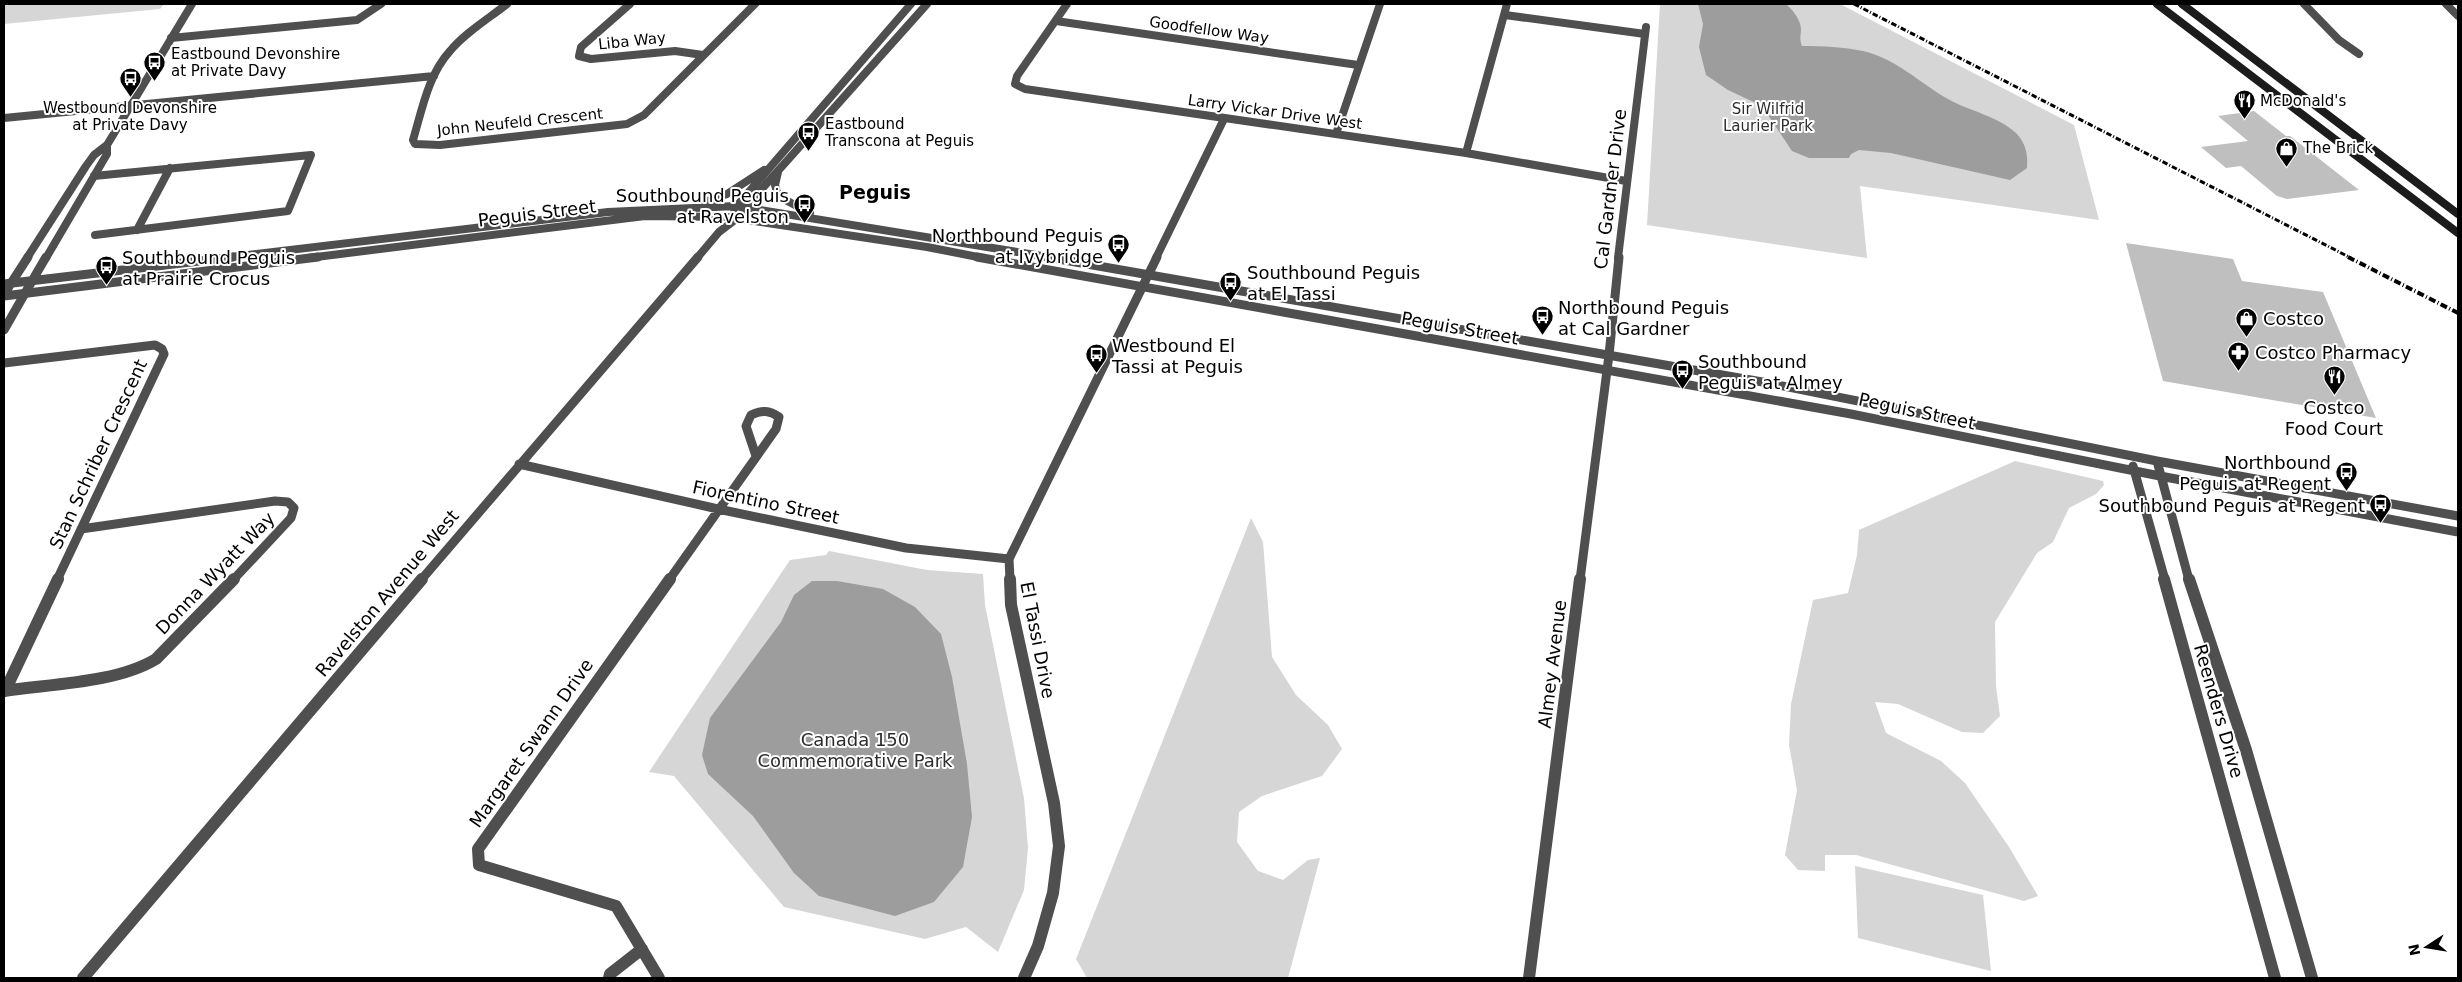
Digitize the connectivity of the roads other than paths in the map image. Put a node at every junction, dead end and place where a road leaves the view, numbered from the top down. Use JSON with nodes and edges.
{"nodes":[{"id":1,"x":192,"y":4,"type":"edge"},
{"id":2,"x":381,"y":4,"type":"edge"},
{"id":3,"x":507,"y":4,"type":"edge"},
{"id":4,"x":630,"y":4,"type":"edge"},
{"id":5,"x":755,"y":4,"type":"edge"},
{"id":6,"x":911,"y":4,"type":"edge"},
{"id":7,"x":927,"y":4,"type":"edge"},
{"id":8,"x":1068,"y":4,"type":"edge"},
{"id":9,"x":1380,"y":4,"type":"edge"},
{"id":10,"x":1507,"y":4,"type":"edge"},
{"id":11,"x":2157,"y":4,"type":"edge"},
{"id":12,"x":2182,"y":4,"type":"edge"},
{"id":13,"x":2304,"y":4,"type":"edge"},
{"id":14,"x":2446,"y":4,"type":"edge"},
{"id":15,"x":1505,"y":15,"type":"junction"},
{"id":16,"x":2458,"y":16,"type":"edge"},
{"id":17,"x":1056,"y":21,"type":"junction"},
{"id":18,"x":171,"y":38,"type":"junction"},
{"id":19,"x":2359,"y":54,"type":"dead end"},
{"id":20,"x":703,"y":55,"type":"junction"},
{"id":21,"x":1358,"y":65,"type":"junction"},
{"id":22,"x":434,"y":76,"type":"junction"},
{"id":23,"x":2254,"y":78,"type":"junction"},
{"id":24,"x":2292,"y":87,"type":"junction"},
{"id":25,"x":130,"y":105,"type":"junction"},
{"id":26,"x":4,"y":118,"type":"edge"},
{"id":27,"x":1224,"y":119,"type":"junction"},
{"id":28,"x":1336,"y":134,"type":"junction"},
{"id":29,"x":107,"y":145,"type":"junction"},
{"id":30,"x":1466,"y":153,"type":"junction"},
{"id":31,"x":775,"y":162,"type":"junction"},
{"id":32,"x":170,"y":168,"type":"junction"},
{"id":33,"x":778,"y":171,"type":"junction"},
{"id":34,"x":94,"y":176,"type":"junction"},
{"id":35,"x":1626,"y":181,"type":"junction"},
{"id":36,"x":736,"y":206,"type":"junction"},
{"id":37,"x":685,"y":207,"type":"junction"},
{"id":38,"x":746,"y":208,"type":"junction"},
{"id":39,"x":2458,"y":214,"type":"edge"},
{"id":40,"x":732,"y":218,"type":"junction"},
{"id":41,"x":823,"y":219,"type":"junction"},
{"id":42,"x":137,"y":230,"type":"junction"},
{"id":43,"x":2458,"y":234,"type":"edge"},
{"id":44,"x":95,"y":235,"type":"dead end"},
{"id":45,"x":1148,"y":274,"type":"junction"},
{"id":46,"x":32,"y":281,"type":"junction"},
{"id":47,"x":7,"y":284,"type":"edge"},
{"id":48,"x":1141,"y":288,"type":"junction"},
{"id":49,"x":24,"y":294,"type":"junction"},
{"id":50,"x":4,"y":296,"type":"edge"},
{"id":51,"x":4,"y":330,"type":"edge"},
{"id":52,"x":1609,"y":355,"type":"junction"},
{"id":53,"x":4,"y":363,"type":"edge"},
{"id":54,"x":1606,"y":370,"type":"junction"},
{"id":55,"x":2129,"y":454,"type":"junction"},
{"id":56,"x":756,"y":456,"type":"dead end"},
{"id":57,"x":2157,"y":461,"type":"junction"},
{"id":58,"x":519,"y":464,"type":"junction"},
{"id":59,"x":2134,"y":470,"type":"junction"},
{"id":60,"x":2160,"y":476,"type":"junction"},
{"id":61,"x":718,"y":509,"type":"junction"},
{"id":62,"x":2458,"y":516,"type":"edge"},
{"id":63,"x":81,"y":529,"type":"junction"},
{"id":64,"x":2458,"y":532,"type":"edge"},
{"id":65,"x":1008,"y":559,"type":"junction"},
{"id":66,"x":4,"y":691,"type":"edge"},
{"id":67,"x":642,"y":949,"type":"junction"},
{"id":68,"x":84,"y":978,"type":"edge"},
{"id":69,"x":609,"y":978,"type":"edge"},
{"id":70,"x":659,"y":978,"type":"edge"},
{"id":71,"x":1024,"y":978,"type":"edge"},
{"id":72,"x":1530,"y":978,"type":"edge"},
{"id":73,"x":2275,"y":978,"type":"edge"},
{"id":74,"x":2312,"y":978,"type":"edge"}],
"edges":[{"from":1,"to":18,"type":"street"},
{"from":2,"to":18,"type":"street"},
{"from":3,"to":22,"type":"street","name":"John Neufeld Crescent"},
{"from":4,"to":20,"type":"street","name":"Liba Way"},
{"from":5,"to":20,"type":"street","name":"John Neufeld Crescent"},
{"from":6,"to":31,"type":"street"},
{"from":7,"to":33,"type":"street"},
{"from":8,"to":17,"type":"street","name":"Larry Vickar Drive West"},
{"from":9,"to":21,"type":"street"},
{"from":10,"to":15,"type":"street"},
{"from":11,"to":23,"type":"main road"},
{"from":12,"to":24,"type":"main road"},
{"from":13,"to":19,"type":"street"},
{"from":14,"to":16,"type":"street"},
{"from":15,"to":30,"type":"street"},
{"from":15,"to":35,"type":"street","name":"Cal Gardner Drive"},
{"from":17,"to":21,"type":"street","name":"Goodfellow Way"},
{"from":17,"to":27,"type":"street","name":"Larry Vickar Drive West"},
{"from":18,"to":25,"type":"street"},
{"from":20,"to":22,"type":"street","name":"John Neufeld Crescent"},
{"from":21,"to":28,"type":"street"},
{"from":22,"to":25,"type":"street"},
{"from":23,"to":24,"type":"main road"},
{"from":23,"to":43,"type":"main road"},
{"from":24,"to":39,"type":"main road"},
{"from":25,"to":26,"type":"street"},
{"from":25,"to":29,"type":"street"},
{"from":27,"to":28,"type":"street","name":"Larry Vickar Drive West"},
{"from":27,"to":45,"type":"street","name":"El Tassi Drive"},
{"from":28,"to":30,"type":"street","name":"Larry Vickar Drive West"},
{"from":29,"to":34,"type":"street"},
{"from":29,"to":47,"type":"street"},
{"from":30,"to":35,"type":"street","name":"Larry Vickar Drive West"},
{"from":31,"to":36,"type":"street"},
{"from":31,"to":37,"type":"street"},
{"from":32,"to":34,"type":"street"},
{"from":32,"to":42,"type":"street"},
{"from":32,"to":42,"type":"street"},
{"from":33,"to":38,"type":"street"},
{"from":33,"to":41,"type":"street"},
{"from":34,"to":46,"type":"street"},
{"from":35,"to":52,"type":"street","name":"Cal Gardner Drive"},
{"from":36,"to":37,"type":"street","name":"Peguis Street"},
{"from":36,"to":38,"type":"street","name":"Peguis Street"},
{"from":36,"to":40,"type":"street"},
{"from":37,"to":46,"type":"street","name":"Peguis Street"},
{"from":38,"to":40,"type":"street"},
{"from":38,"to":41,"type":"street","name":"Peguis Street"},
{"from":40,"to":48,"type":"street","name":"Peguis Street"},
{"from":40,"to":49,"type":"street","name":"Peguis Street"},
{"from":40,"to":58,"type":"street","name":"Ravelston Avenue West"},
{"from":41,"to":45,"type":"street","name":"Peguis Street"},
{"from":42,"to":44,"type":"street"},
{"from":45,"to":48,"type":"street","name":"El Tassi Drive"},
{"from":45,"to":52,"type":"street","name":"Peguis Street"},
{"from":46,"to":47,"type":"street","name":"Peguis Street"},
{"from":46,"to":49,"type":"street"},
{"from":47,"to":50,"type":"street"},
{"from":48,"to":54,"type":"street","name":"Peguis Street"},
{"from":48,"to":65,"type":"street","name":"El Tassi Drive"},
{"from":49,"to":50,"type":"street","name":"Peguis Street"},
{"from":49,"to":51,"type":"street"},
{"from":52,"to":54,"type":"street","name":"Almey Avenue"},
{"from":52,"to":55,"type":"street","name":"Peguis Street"},
{"from":53,"to":63,"type":"street","name":"Stan Schriber Crescent"},
{"from":54,"to":59,"type":"street","name":"Peguis Street"},
{"from":54,"to":72,"type":"street","name":"Almey Avenue"},
{"from":55,"to":57,"type":"street","name":"Peguis Street"},
{"from":55,"to":59,"type":"street","name":"Reenders Drive"},
{"from":56,"to":61,"type":"street"},
{"from":57,"to":60,"type":"street","name":"Reenders Drive"},
{"from":57,"to":62,"type":"street","name":"Peguis Street"},
{"from":58,"to":61,"type":"street","name":"Fiorentino Street"},
{"from":58,"to":68,"type":"street","name":"Ravelston Avenue West"},
{"from":59,"to":60,"type":"street","name":"Peguis Street"},
{"from":59,"to":73,"type":"street","name":"Reenders Drive"},
{"from":60,"to":64,"type":"street","name":"Peguis Street"},
{"from":60,"to":74,"type":"street","name":"Reenders Drive"},
{"from":61,"to":65,"type":"street","name":"Fiorentino Street"},
{"from":61,"to":67,"type":"street","name":"Margaret Swann Drive"},
{"from":63,"to":66,"type":"street","name":"Stan Schriber Crescent"},
{"from":63,"to":66,"type":"street","name":"Donna Wyatt Way"},
{"from":65,"to":71,"type":"street","name":"El Tassi Drive"},
{"from":67,"to":69,"type":"street"},
{"from":67,"to":70,"type":"street","name":"Margaret Swann Drive"}]}
